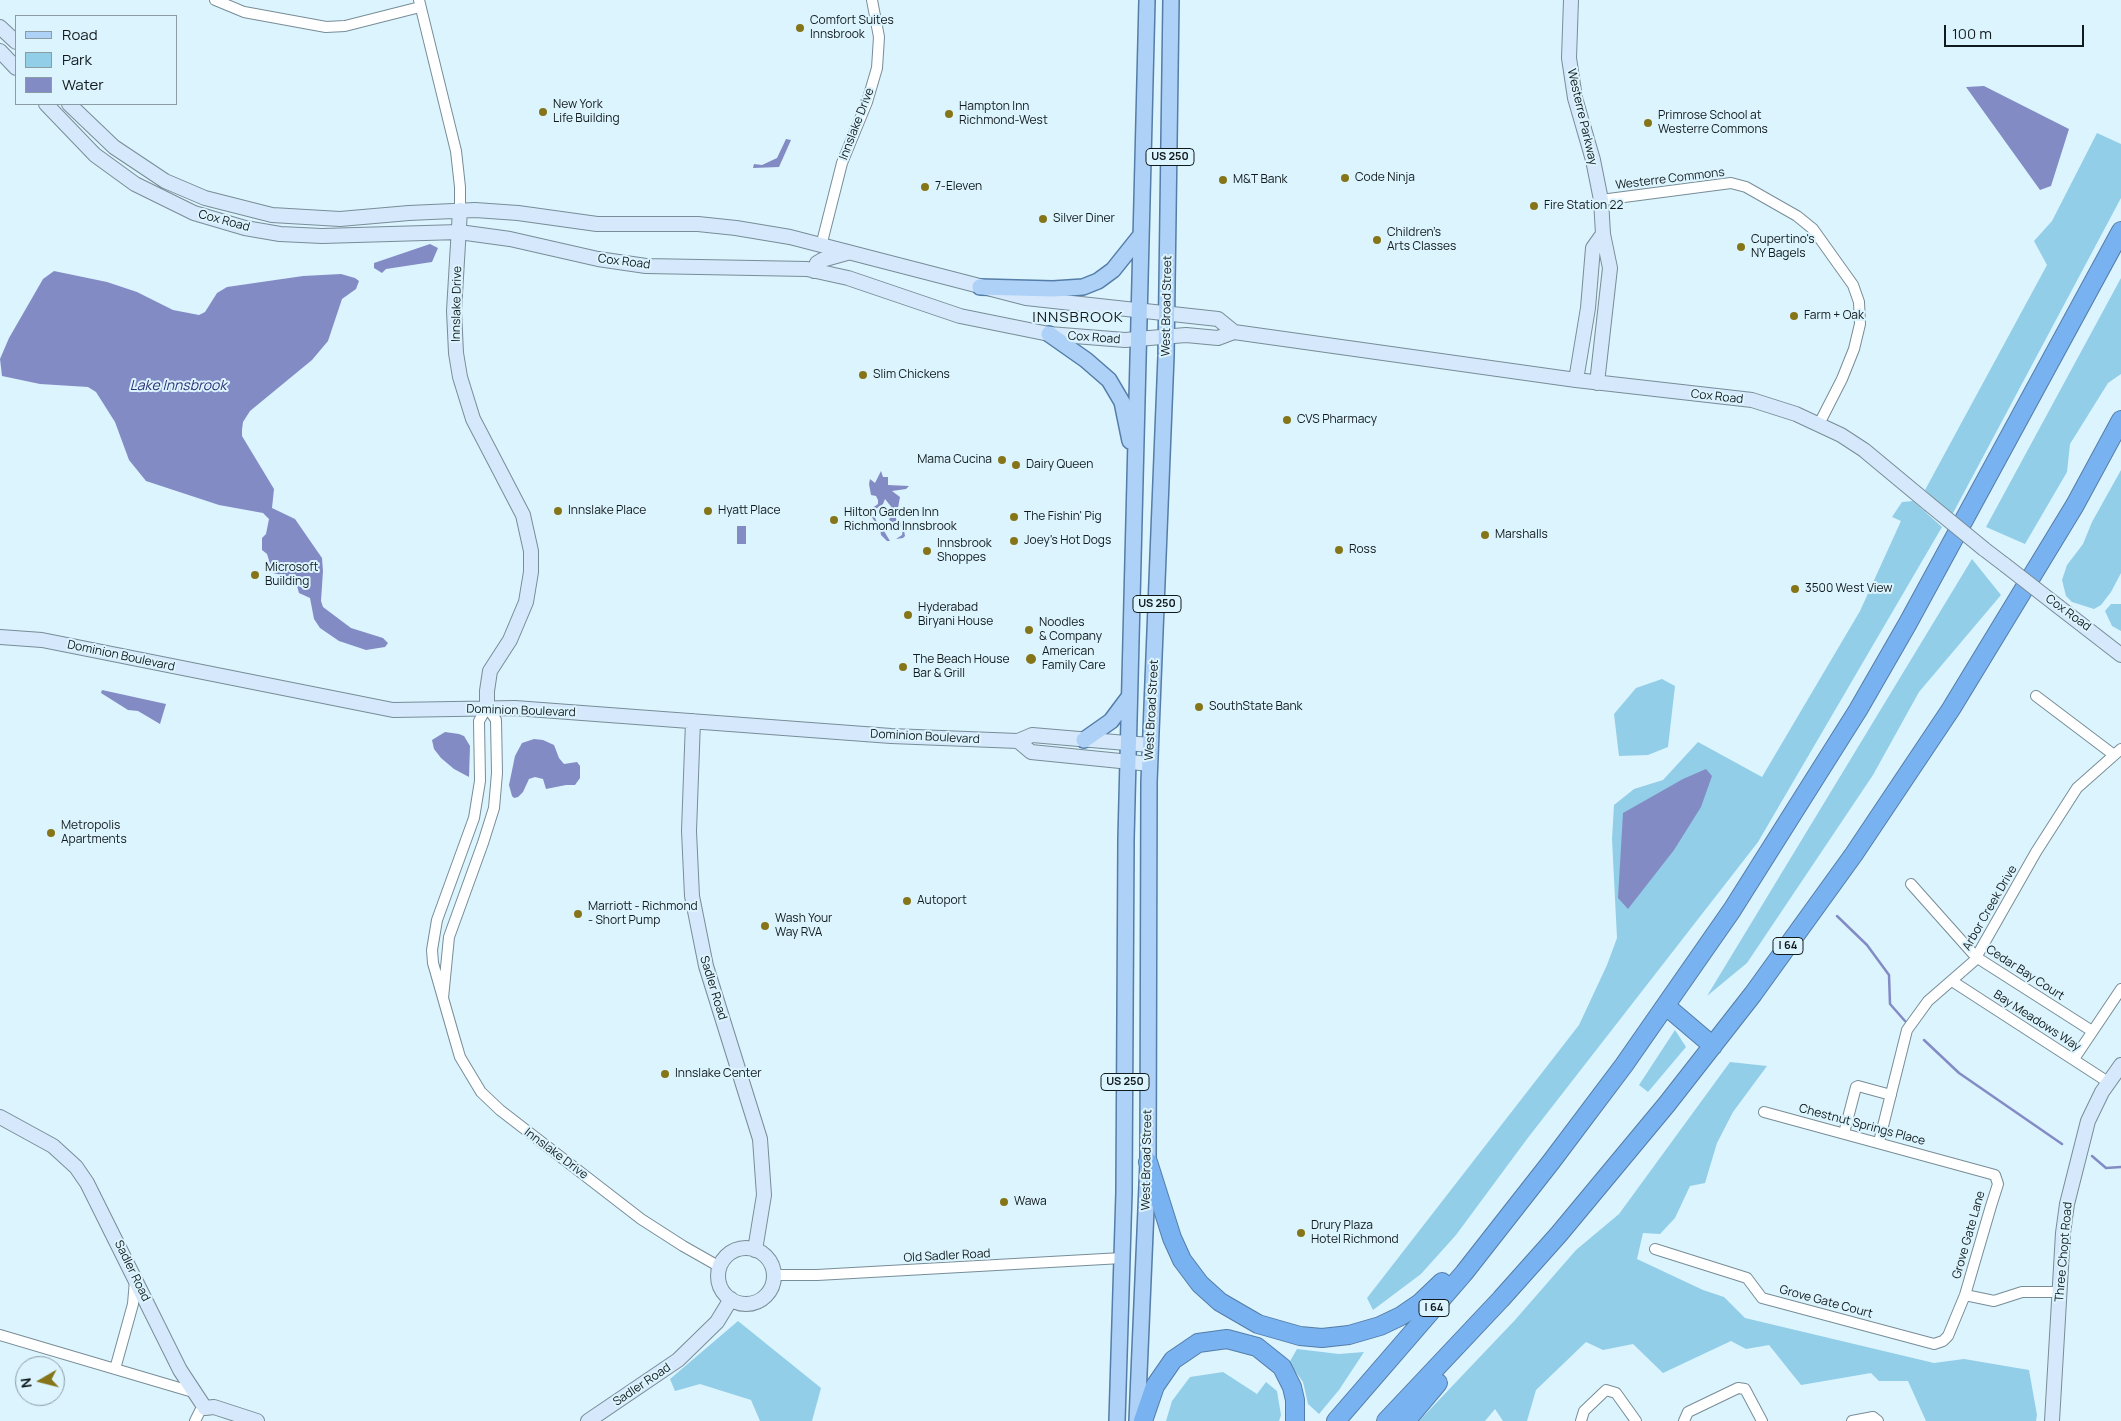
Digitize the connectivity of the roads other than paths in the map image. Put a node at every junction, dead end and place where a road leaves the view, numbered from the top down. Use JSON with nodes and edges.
{"nodes":[{"id":1,"x":215,"y":0,"type":"edge"},
{"id":2,"x":872,"y":0,"type":"edge"},
{"id":3,"x":1147,"y":0,"type":"edge"},
{"id":4,"x":1171,"y":0,"type":"edge"},
{"id":5,"x":1571,"y":0,"type":"edge"},
{"id":6,"x":420,"y":4,"type":"edge"},
{"id":7,"x":0,"y":27,"type":"edge"},
{"id":8,"x":15,"y":41,"type":"edge"},
{"id":9,"x":0,"y":50,"type":"edge"},
{"id":10,"x":15,"y":67,"type":"edge"},
{"id":11,"x":47,"y":105,"type":"edge"},
{"id":12,"x":70,"y":105,"type":"edge"},
{"id":13,"x":1601,"y":200,"type":"junction"},
{"id":14,"x":460,"y":210,"type":"junction"},
{"id":15,"x":2121,"y":231,"type":"edge"},
{"id":16,"x":460,"y":232,"type":"junction"},
{"id":17,"x":1603,"y":234,"type":"junction"},
{"id":18,"x":1141,"y":235,"type":"junction"},
{"id":19,"x":820,"y":246,"type":"junction"},
{"id":20,"x":850,"y":252,"type":"junction"},
{"id":21,"x":795,"y":268,"type":"junction"},
{"id":22,"x":814,"y":271,"type":"junction"},
{"id":23,"x":980,"y":287,"type":"junction"},
{"id":24,"x":1139,"y":310,"type":"junction"},
{"id":25,"x":1167,"y":314,"type":"junction"},
{"id":26,"x":1234,"y":332,"type":"junction"},
{"id":27,"x":1049,"y":334,"type":"junction"},
{"id":28,"x":1166,"y":336,"type":"junction"},
{"id":29,"x":1138,"y":339,"type":"junction"},
{"id":30,"x":1576,"y":380,"type":"junction"},
{"id":31,"x":1597,"y":383,"type":"junction"},
{"id":32,"x":2121,"y":420,"type":"edge"},
{"id":33,"x":1819,"y":424,"type":"junction"},
{"id":34,"x":1136,"y":455,"type":"junction"},
{"id":35,"x":0,"y":637,"type":"edge"},
{"id":36,"x":2121,"y":655,"type":"edge"},
{"id":37,"x":2036,"y":696,"type":"dead end"},
{"id":38,"x":1130,"y":697,"type":"junction"},
{"id":39,"x":487,"y":708,"type":"junction"},
{"id":40,"x":693,"y":721,"type":"junction"},
{"id":41,"x":1084,"y":740,"type":"junction"},
{"id":42,"x":1018,"y":741,"type":"junction"},
{"id":43,"x":1128,"y":744,"type":"junction"},
{"id":44,"x":1150,"y":745,"type":"junction"},
{"id":45,"x":2118,"y":752,"type":"edge"},
{"id":46,"x":1128,"y":761,"type":"junction"},
{"id":47,"x":1150,"y":764,"type":"junction"},
{"id":48,"x":1911,"y":884,"type":"dead end"},
{"id":49,"x":1976,"y":957,"type":"junction"},
{"id":50,"x":1952,"y":981,"type":"junction"},
{"id":51,"x":2121,"y":989,"type":"edge"},
{"id":52,"x":443,"y":998,"type":"junction"},
{"id":53,"x":1666,"y":1006,"type":"junction"},
{"id":54,"x":2092,"y":1032,"type":"junction"},
{"id":55,"x":1713,"y":1046,"type":"junction"},
{"id":56,"x":2074,"y":1059,"type":"junction"},
{"id":57,"x":2121,"y":1064,"type":"edge"},
{"id":58,"x":2108,"y":1082,"type":"junction"},
{"id":59,"x":1891,"y":1095,"type":"junction"},
{"id":60,"x":1764,"y":1112,"type":"dead end"},
{"id":61,"x":0,"y":1117,"type":"edge"},
{"id":62,"x":1844,"y":1133,"type":"junction"},
{"id":63,"x":1879,"y":1142,"type":"junction"},
{"id":64,"x":1148,"y":1162,"type":"junction"},
{"id":65,"x":1952,"y":1162,"type":"joint"},
{"id":66,"x":1528,"y":1192,"type":"junction"},
{"id":67,"x":1655,"y":1249,"type":"dead end"},
{"id":68,"x":755,"y":1250,"type":"junction"},
{"id":69,"x":1122,"y":1258,"type":"junction"},
{"id":70,"x":720,"y":1267,"type":"junction"},
{"id":71,"x":774,"y":1275,"type":"junction"},
{"id":72,"x":135,"y":1278,"type":"junction"},
{"id":73,"x":2060,"y":1292,"type":"junction"},
{"id":74,"x":1965,"y":1295,"type":"junction"},
{"id":75,"x":1502,"y":1298,"type":"junction"},
{"id":76,"x":731,"y":1299,"type":"junction"},
{"id":77,"x":0,"y":1335,"type":"edge"},
{"id":78,"x":1943,"y":1341,"type":"joint"},
{"id":79,"x":115,"y":1369,"type":"junction"},
{"id":80,"x":193,"y":1392,"type":"junction"},
{"id":81,"x":205,"y":1408,"type":"junction"},
{"id":82,"x":195,"y":1421,"type":"edge"},
{"id":83,"x":258,"y":1421,"type":"edge"},
{"id":84,"x":588,"y":1421,"type":"edge"},
{"id":85,"x":1117,"y":1421,"type":"edge"},
{"id":86,"x":1137,"y":1421,"type":"edge"},
{"id":87,"x":1142,"y":1421,"type":"edge"},
{"id":88,"x":1295,"y":1421,"type":"edge"},
{"id":89,"x":1336,"y":1421,"type":"edge"},
{"id":90,"x":1386,"y":1421,"type":"edge"},
{"id":91,"x":1406,"y":1421,"type":"edge"},
{"id":92,"x":1581,"y":1421,"type":"edge"},
{"id":93,"x":1636,"y":1421,"type":"edge"},
{"id":94,"x":1684,"y":1421,"type":"edge"},
{"id":95,"x":1762,"y":1421,"type":"edge"},
{"id":96,"x":1852,"y":1421,"type":"edge"},
{"id":97,"x":1878,"y":1421,"type":"edge"},
{"id":98,"x":2052,"y":1421,"type":"edge"}],
"edges":[{"from":1,"to":6,"type":"street"},
{"from":2,"to":19,"type":"street","name":"Innslake Drive"},
{"from":3,"to":18,"type":"main road","name":"West Broad Street","number":"US 250"},
{"from":4,"to":25,"type":"main road","name":"West Broad Street","number":"US 250"},
{"from":5,"to":13,"type":"main road","name":"Westerre Parkway"},
{"from":6,"to":14,"type":"street","name":"Innslake Drive"},
{"from":7,"to":8,"type":"main road"},
{"from":9,"to":10,"type":"main road"},
{"from":11,"to":16,"type":"main road","name":"Cox Road"},
{"from":12,"to":14,"type":"main road","name":"Cox Road"},
{"from":13,"to":17,"type":"main road","name":"Westerre Parkway"},
{"from":13,"to":33,"type":"street","name":"Westerre Commons"},
{"from":14,"to":16,"type":"main road","name":"Innslake Drive"},
{"from":14,"to":19,"type":"main road","name":"Cox Road"},
{"from":15,"to":53,"type":"highway","number":"I 64"},
{"from":16,"to":21,"type":"main road","name":"Cox Road"},
{"from":16,"to":39,"type":"main road","name":"Innslake Drive"},
{"from":17,"to":30,"type":"main road","name":"Westerre Parkway"},
{"from":17,"to":31,"type":"main road","name":"Westerre Parkway"},
{"from":18,"to":23,"type":"main road"},
{"from":18,"to":24,"type":"main road","name":"West Broad Street","number":"US 250"},
{"from":19,"to":20,"type":"main road","name":"Cox Road"},
{"from":19,"to":21,"type":"main road"},
{"from":20,"to":22,"type":"main road"},
{"from":20,"to":23,"type":"main road","name":"Cox Road"},
{"from":21,"to":22,"type":"main road","name":"Cox Road"},
{"from":22,"to":27,"type":"main road","name":"Cox Road"},
{"from":23,"to":24,"type":"main road","name":"Cox Road"},
{"from":24,"to":25,"type":"main road","name":"Cox Road"},
{"from":24,"to":29,"type":"main road","name":"West Broad Street","number":"US 250"},
{"from":25,"to":26,"type":"main road","name":"Cox Road"},
{"from":25,"to":28,"type":"main road","name":"West Broad Street","number":"US 250"},
{"from":26,"to":28,"type":"main road","name":"Cox Road"},
{"from":26,"to":30,"type":"main road","name":"Cox Road"},
{"from":27,"to":29,"type":"main road","name":"Cox Road"},
{"from":27,"to":34,"type":"main road"},
{"from":28,"to":29,"type":"main road","name":"Cox Road"},
{"from":28,"to":44,"type":"main road","name":"West Broad Street","number":"US 250"},
{"from":29,"to":34,"type":"main road","name":"West Broad Street","number":"US 250"},
{"from":30,"to":31,"type":"main road","name":"Cox Road"},
{"from":31,"to":33,"type":"main road","name":"Cox Road"},
{"from":32,"to":55,"type":"highway","number":"I 64"},
{"from":33,"to":36,"type":"main road","name":"Cox Road","bridge":true},
{"from":34,"to":38,"type":"main road","name":"West Broad Street","number":"US 250"},
{"from":35,"to":39,"type":"main road","name":"Dominion Boulevard"},
{"from":37,"to":45,"type":"street"},
{"from":38,"to":41,"type":"main road"},
{"from":38,"to":43,"type":"main road","name":"West Broad Street","number":"US 250"},
{"from":39,"to":40,"type":"main road","name":"Dominion Boulevard"},
{"from":39,"to":52,"type":"street","name":"Innslake Drive"},
{"from":39,"to":52,"type":"street","name":"Innslake Drive"},
{"from":40,"to":42,"type":"main road","name":"Dominion Boulevard"},
{"from":40,"to":68,"type":"main road","name":"Sadler Road"},
{"from":41,"to":42,"type":"main road","name":"Dominion Boulevard"},
{"from":41,"to":43,"type":"main road","name":"Dominion Boulevard"},
{"from":42,"to":46,"type":"main road","name":"Dominion Boulevard"},
{"from":43,"to":44,"type":"main road","name":"Dominion Boulevard"},
{"from":43,"to":46,"type":"main road","name":"West Broad Street","number":"US 250"},
{"from":44,"to":47,"type":"main road","name":"West Broad Street","number":"US 250"},
{"from":45,"to":49,"type":"street","name":"Arbor Creek Drive"},
{"from":46,"to":47,"type":"main road","name":"Dominion Boulevard"},
{"from":46,"to":69,"type":"main road","name":"West Broad Street","number":"US 250"},
{"from":47,"to":64,"type":"main road","name":"West Broad Street","number":"US 250"},
{"from":48,"to":49,"type":"street","name":"Cedar Bay Court"},
{"from":49,"to":50,"type":"street","name":"Arbor Creek Drive"},
{"from":49,"to":54,"type":"street","name":"Cedar Bay Court"},
{"from":50,"to":56,"type":"street","name":"Bay Meadows Way"},
{"from":50,"to":59,"type":"street","name":"Arbor Creek Drive"},
{"from":51,"to":54,"type":"street"},
{"from":52,"to":70,"type":"street","name":"Innslake Drive"},
{"from":53,"to":55,"type":"highway"},
{"from":53,"to":66,"type":"highway","number":"I 64"},
{"from":54,"to":56,"type":"street"},
{"from":55,"to":75,"type":"highway","number":"I 64"},
{"from":56,"to":58,"type":"street","name":"Bay Meadows Way"},
{"from":57,"to":58,"type":"main road","name":"Three Chopt Road"},
{"from":58,"to":73,"type":"main road","name":"Three Chopt Road"},
{"from":59,"to":62,"type":"street"},
{"from":59,"to":63,"type":"street","name":"Arbor Creek Drive"},
{"from":60,"to":62,"type":"street","name":"Chestnut Springs Place"},
{"from":61,"to":72,"type":"main road","name":"Sadler Road"},
{"from":62,"to":63,"type":"street","name":"Chestnut Springs Place"},
{"from":63,"to":65,"type":"street","name":"Chestnut Springs Place"},
{"from":64,"to":66,"type":"highway"},
{"from":64,"to":86,"type":"main road","name":"West Broad Street","number":"US 250"},
{"from":65,"to":74,"type":"street","name":"Grove Gate Lane"},
{"from":66,"to":89,"type":"highway","number":"I 64"},
{"from":67,"to":78,"type":"street","name":"Grove Gate Court"},
{"from":68,"to":70,"type":"main road"},
{"from":68,"to":71,"type":"main road"},
{"from":69,"to":71,"type":"street","name":"Old Sadler Road"},
{"from":69,"to":85,"type":"main road","name":"West Broad Street","number":"US 250"},
{"from":70,"to":76,"type":"main road"},
{"from":71,"to":76,"type":"main road"},
{"from":72,"to":79,"type":"street"},
{"from":72,"to":80,"type":"main road","name":"Sadler Road"},
{"from":73,"to":74,"type":"street"},
{"from":73,"to":98,"type":"main road","name":"Three Chopt Road"},
{"from":74,"to":78,"type":"street","name":"Grove Gate Lane"},
{"from":75,"to":90,"type":"highway","number":"I 64"},
{"from":75,"to":91,"type":"highway"},
{"from":76,"to":84,"type":"main road","name":"Sadler Road"},
{"from":77,"to":79,"type":"street"},
{"from":79,"to":80,"type":"street"},
{"from":80,"to":81,"type":"main road","name":"Sadler Road"},
{"from":81,"to":82,"type":"street"},
{"from":81,"to":83,"type":"main road"},
{"from":87,"to":88,"type":"highway"},
{"from":92,"to":93,"type":"street"},
{"from":94,"to":95,"type":"street"},
{"from":96,"to":97,"type":"street"}]}
